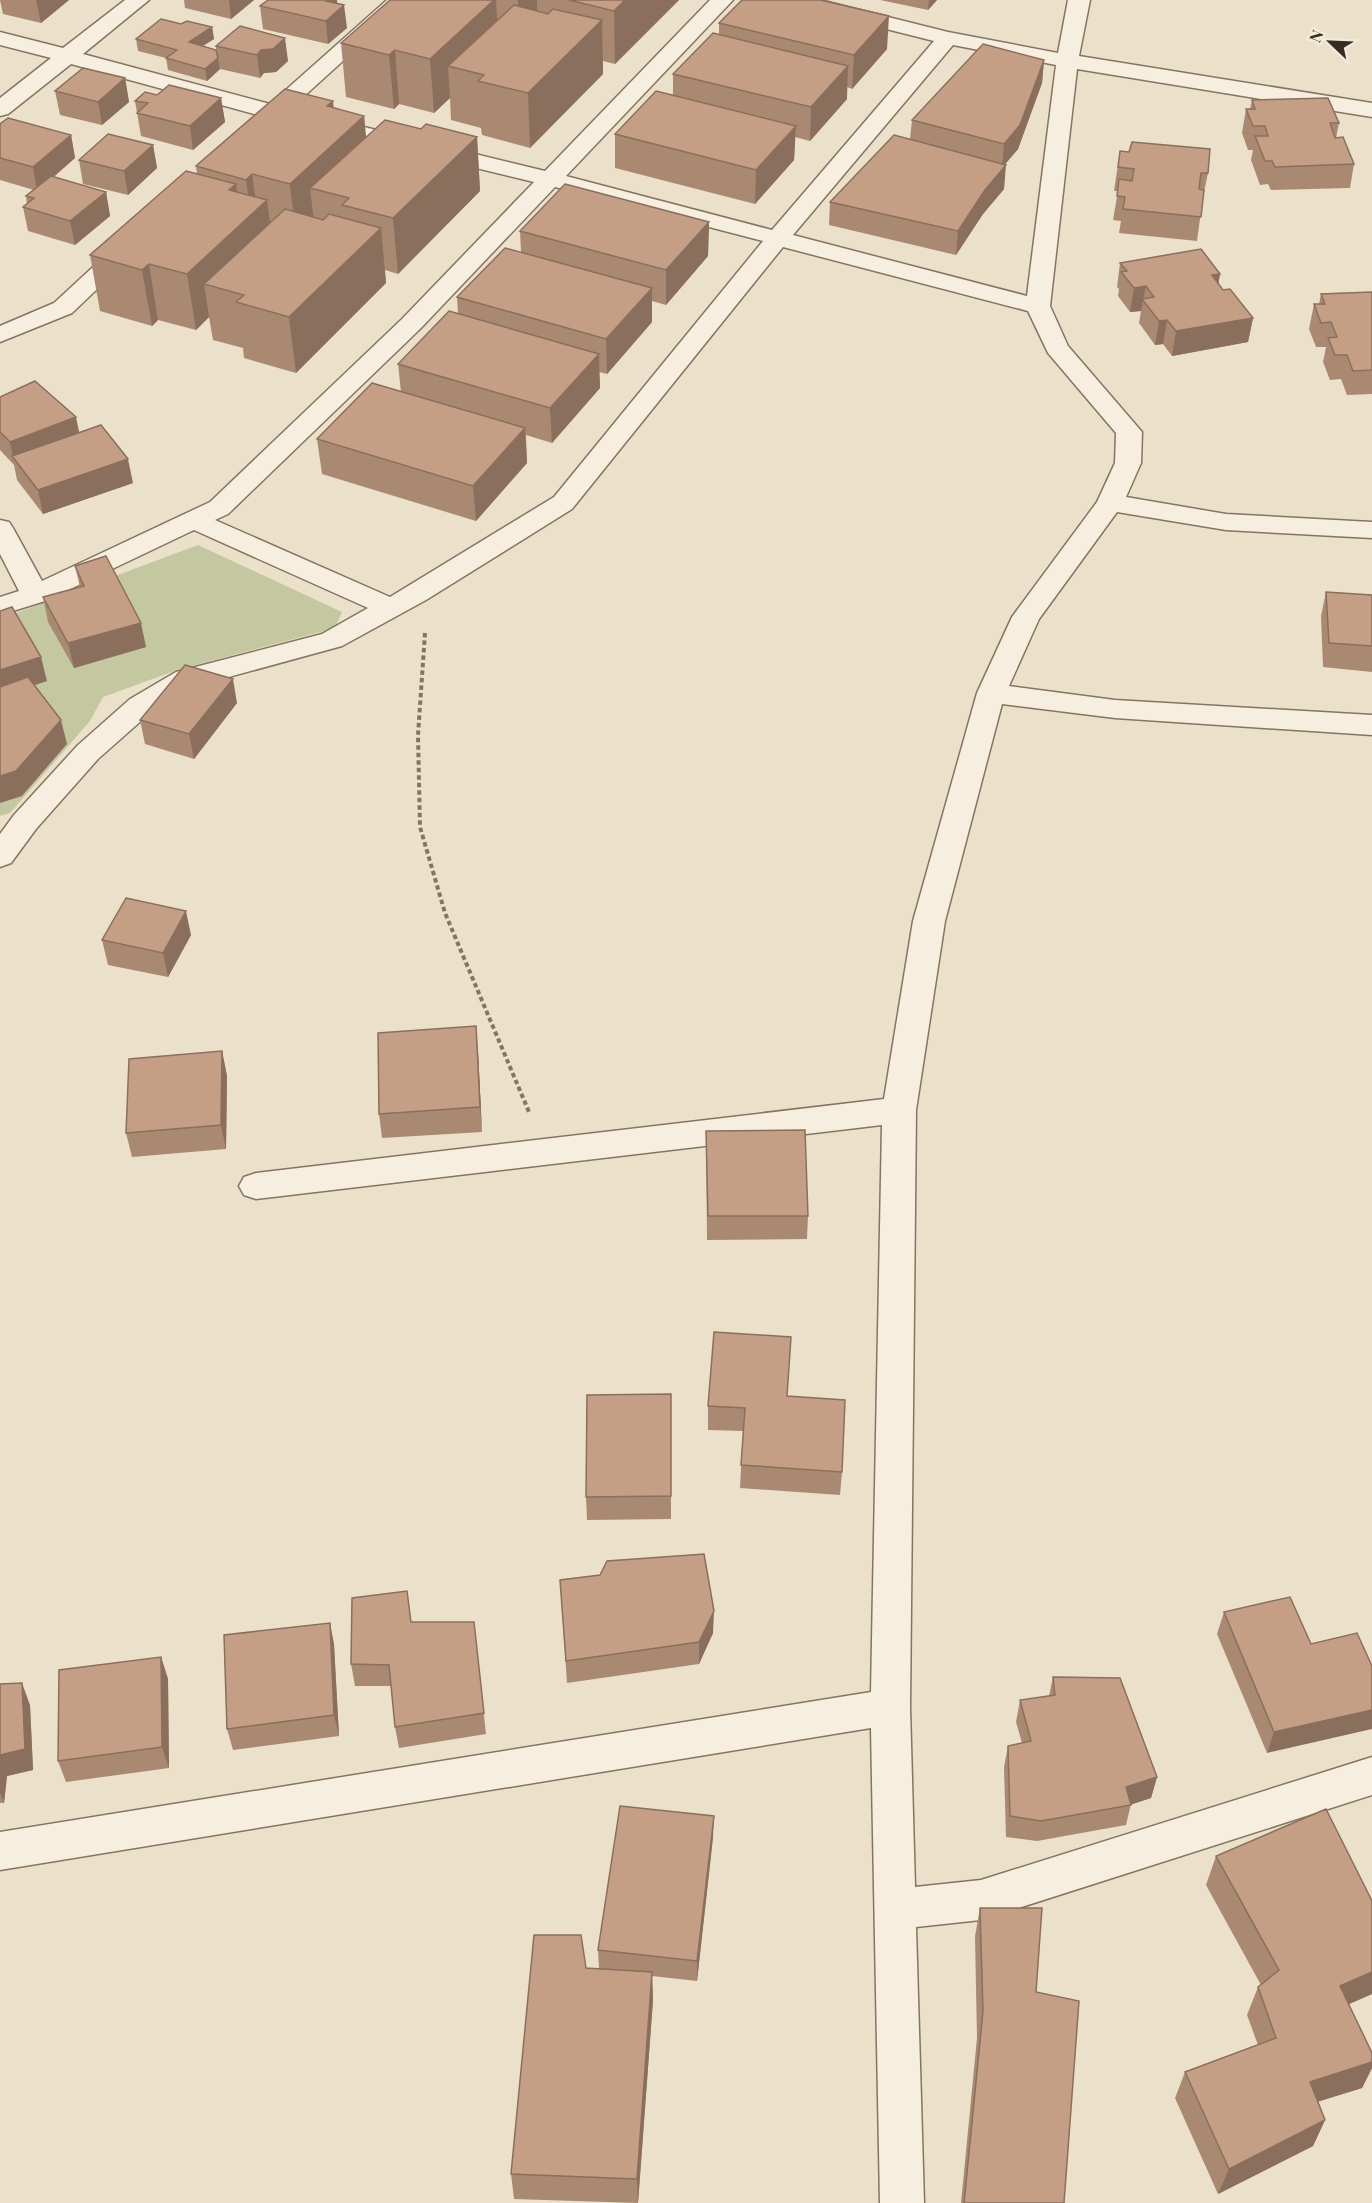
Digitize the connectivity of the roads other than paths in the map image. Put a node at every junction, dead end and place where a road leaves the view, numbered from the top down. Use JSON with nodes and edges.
{"nodes":[{"id":1,"x":138,"y":0,"type":"edge"},
{"id":2,"x":399,"y":0,"type":"edge"},
{"id":3,"x":722,"y":0,"type":"edge"},
{"id":4,"x":794,"y":0,"type":"edge"},
{"id":5,"x":1079,"y":0,"type":"edge"},
{"id":6,"x":0,"y":38,"type":"edge"},
{"id":7,"x":948,"y":38,"type":"junction"},
{"id":8,"x":66,"y":56,"type":"junction"},
{"id":9,"x":1066,"y":60,"type":"junction"},
{"id":10,"x":0,"y":109,"type":"edge"},
{"id":11,"x":1372,"y":110,"type":"edge"},
{"id":12,"x":274,"y":112,"type":"junction"},
{"id":13,"x":248,"y":136,"type":"edge"},
{"id":14,"x":551,"y":179,"type":"junction"},
{"id":15,"x":142,"y":234,"type":"edge"},
{"id":16,"x":777,"y":239,"type":"junction"},
{"id":17,"x":1038,"y":306,"type":"junction"},
{"id":18,"x":0,"y":335,"type":"edge"},
{"id":19,"x":1110,"y":503,"type":"junction"},
{"id":20,"x":193,"y":520,"type":"junction"},
{"id":21,"x":0,"y":528,"type":"edge"},
{"id":22,"x":1372,"y":530,"type":"edge"},
{"id":23,"x":34,"y":595,"type":"junction"},
{"id":24,"x":0,"y":606,"type":"edge"},
{"id":25,"x":391,"y":608,"type":"junction"},
{"id":26,"x":991,"y":693,"type":"junction"},
{"id":27,"x":1372,"y":725,"type":"edge"},
{"id":28,"x":12,"y":825,"type":"edge"},
{"id":29,"x":0,"y":856,"type":"edge"},
{"id":30,"x":899,"y":1110,"type":"junction"},
{"id":31,"x":256,"y":1186,"type":"dead end"},
{"id":32,"x":890,"y":1707,"type":"junction"},
{"id":33,"x":1372,"y":1776,"type":"edge"},
{"id":34,"x":0,"y":1851,"type":"edge"},
{"id":35,"x":895,"y":1909,"type":"junction"},
{"id":36,"x":902,"y":2203,"type":"edge"}],
"edges":[{"from":1,"to":8,"type":"street"},
{"from":2,"to":12,"type":"street"},
{"from":3,"to":14,"type":"street"},
{"from":4,"to":7,"type":"street"},
{"from":5,"to":9,"type":"street"},
{"from":6,"to":8,"type":"street"},
{"from":7,"to":9,"type":"street"},
{"from":7,"to":16,"type":"street"},
{"from":8,"to":10,"type":"street"},
{"from":8,"to":12,"type":"street"},
{"from":9,"to":11,"type":"street"},
{"from":9,"to":17,"type":"street"},
{"from":12,"to":13,"type":"street"},
{"from":12,"to":14,"type":"street"},
{"from":14,"to":16,"type":"street"},
{"from":14,"to":20,"type":"street"},
{"from":15,"to":18,"type":"street"},
{"from":16,"to":17,"type":"street"},
{"from":16,"to":25,"type":"street"},
{"from":17,"to":19,"type":"street"},
{"from":19,"to":22,"type":"street"},
{"from":19,"to":26,"type":"street"},
{"from":20,"to":23,"type":"street"},
{"from":20,"to":25,"type":"street"},
{"from":21,"to":23,"type":"street"},
{"from":23,"to":24,"type":"street"},
{"from":25,"to":28,"type":"street"},
{"from":26,"to":27,"type":"street"},
{"from":26,"to":30,"type":"street"},
{"from":28,"to":29,"type":"street"},
{"from":30,"to":31,"type":"street"},
{"from":30,"to":32,"type":"street"},
{"from":32,"to":34,"type":"street"},
{"from":32,"to":35,"type":"street"},
{"from":33,"to":35,"type":"street"},
{"from":35,"to":36,"type":"street"}]}
